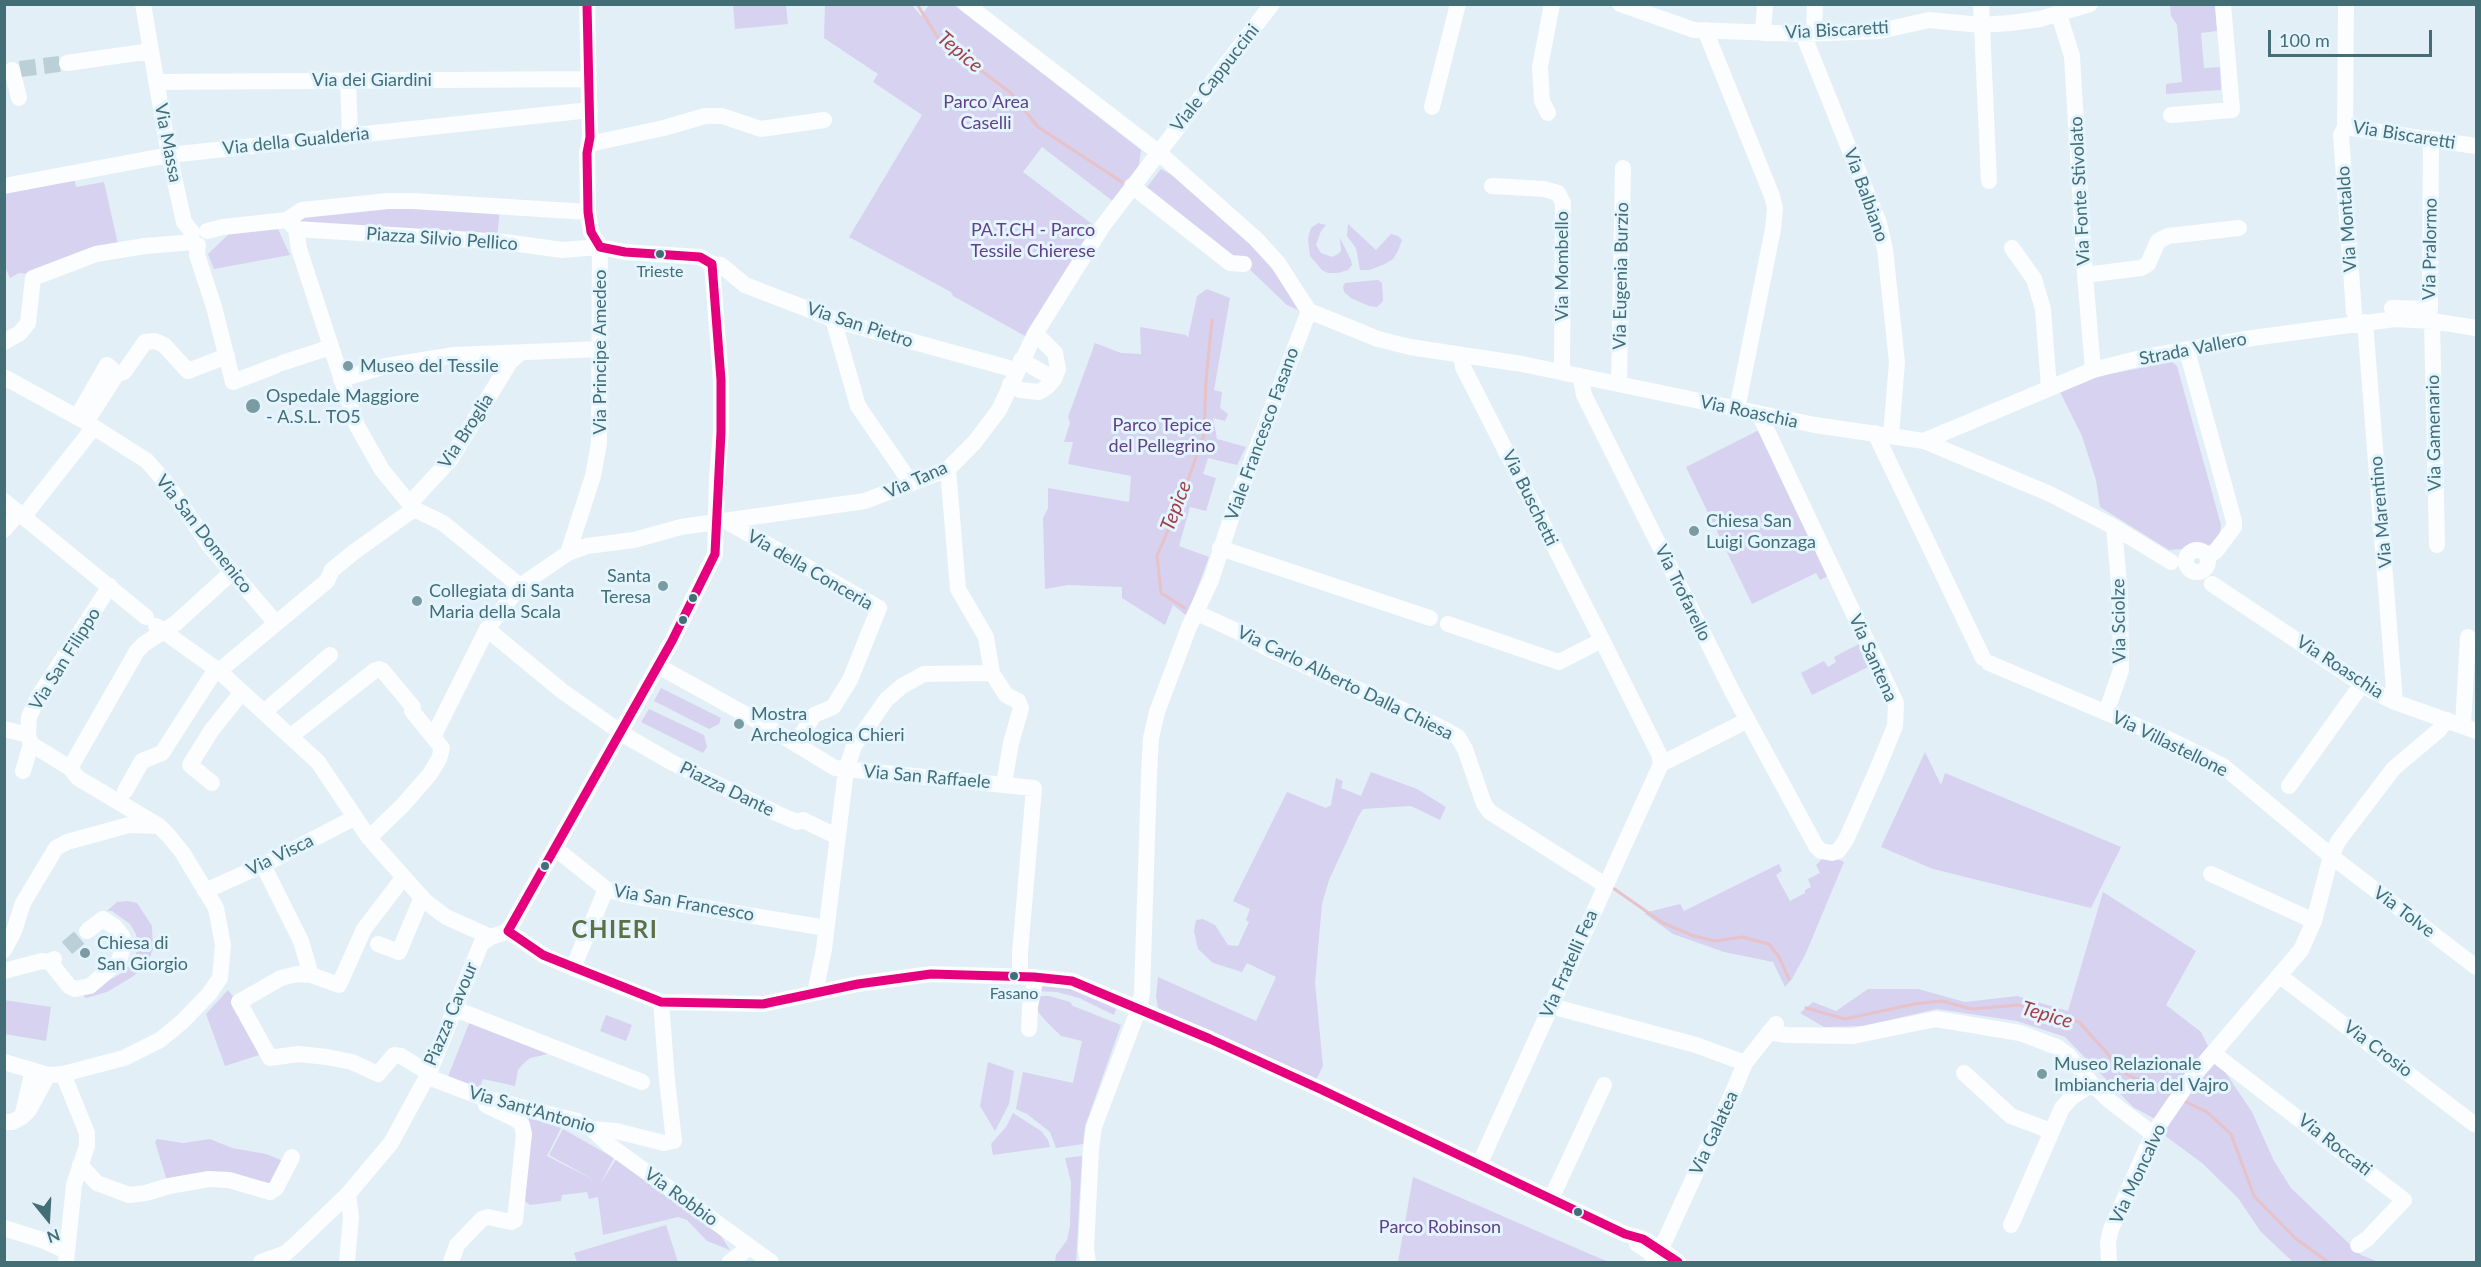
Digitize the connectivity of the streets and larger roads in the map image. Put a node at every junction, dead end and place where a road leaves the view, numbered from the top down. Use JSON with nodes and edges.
{"nodes":[{"id":1,"x":143,"y":4,"type":"edge"},
{"id":2,"x":587,"y":4,"type":"edge"},
{"id":3,"x":966,"y":4,"type":"edge"},
{"id":4,"x":1272,"y":4,"type":"edge"},
{"id":5,"x":1458,"y":4,"type":"edge"},
{"id":6,"x":1552,"y":4,"type":"edge"},
{"id":7,"x":1620,"y":4,"type":"edge"},
{"id":8,"x":1765,"y":4,"type":"edge"},
{"id":9,"x":1815,"y":4,"type":"edge"},
{"id":10,"x":1981,"y":4,"type":"edge"},
{"id":11,"x":2090,"y":4,"type":"edge"},
{"id":12,"x":2223,"y":4,"type":"edge"},
{"id":13,"x":2346,"y":4,"type":"edge"},
{"id":14,"x":2059,"y":15,"type":"junction"},
{"id":15,"x":1981,"y":25,"type":"junction"},
{"id":16,"x":1705,"y":30,"type":"junction"},
{"id":17,"x":1763,"y":33,"type":"junction"},
{"id":18,"x":1809,"y":34,"type":"junction"},
{"id":19,"x":151,"y":51,"type":"junction"},
{"id":20,"x":67,"y":63,"type":"tunnel mouth"},
{"id":21,"x":12,"y":70,"type":"edge"},
{"id":22,"x":588,"y":78,"type":"junction"},
{"id":23,"x":348,"y":81,"type":"junction"},
{"id":24,"x":156,"y":82,"type":"junction"},
{"id":25,"x":19,"y":98,"type":"dead end"},
{"id":26,"x":1432,"y":107,"type":"dead end"},
{"id":27,"x":590,"y":111,"type":"junction"},
{"id":28,"x":1548,"y":113,"type":"dead end"},
{"id":29,"x":2171,"y":115,"type":"dead end"},
{"id":30,"x":824,"y":120,"type":"dead end"},
{"id":31,"x":2345,"y":127,"type":"junction"},
{"id":32,"x":350,"y":135,"type":"junction"},
{"id":33,"x":2431,"y":141,"type":"junction"},
{"id":34,"x":589,"y":144,"type":"junction"},
{"id":35,"x":2476,"y":146,"type":"edge"},
{"id":36,"x":1158,"y":152,"type":"junction"},
{"id":37,"x":169,"y":155,"type":"junction"},
{"id":38,"x":1623,"y":168,"type":"dead end"},
{"id":39,"x":1989,"y":181,"type":"dead end"},
{"id":40,"x":4,"y":186,"type":"edge"},
{"id":41,"x":1132,"y":186,"type":"junction"},
{"id":42,"x":1492,"y":186,"type":"dead end"},
{"id":43,"x":588,"y":213,"type":"junction"},
{"id":44,"x":292,"y":225,"type":"junction"},
{"id":45,"x":2239,"y":228,"type":"dead end"},
{"id":46,"x":198,"y":238,"type":"junction"},
{"id":47,"x":600,"y":248,"type":"junction"},
{"id":48,"x":2012,"y":248,"type":"dead end"},
{"id":49,"x":712,"y":264,"type":"junction"},
{"id":50,"x":1244,"y":264,"type":"dead end"},
{"id":51,"x":2085,"y":275,"type":"junction"},
{"id":52,"x":1308,"y":311,"type":"junction"},
{"id":53,"x":2359,"y":317,"type":"junction"},
{"id":54,"x":833,"y":319,"type":"junction"},
{"id":55,"x":2432,"y":321,"type":"junction"},
{"id":56,"x":2476,"y":328,"type":"edge"},
{"id":57,"x":1039,"y":337,"type":"dead end"},
{"id":58,"x":4,"y":342,"type":"edge"},
{"id":59,"x":331,"y":347,"type":"junction"},
{"id":60,"x":601,"y":349,"type":"junction"},
{"id":61,"x":2187,"y":351,"type":"junction"},
{"id":62,"x":520,"y":353,"type":"junction"},
{"id":63,"x":1461,"y":355,"type":"junction"},
{"id":64,"x":226,"y":356,"type":"junction"},
{"id":65,"x":2093,"y":370,"type":"junction"},
{"id":66,"x":1016,"y":371,"type":"junction"},
{"id":67,"x":1562,"y":371,"type":"junction"},
{"id":68,"x":1580,"y":376,"type":"junction"},
{"id":69,"x":4,"y":377,"type":"edge"},
{"id":70,"x":341,"y":379,"type":"junction"},
{"id":71,"x":1054,"y":379,"type":"junction"},
{"id":72,"x":1619,"y":384,"type":"junction"},
{"id":73,"x":2049,"y":388,"type":"junction"},
{"id":74,"x":1737,"y":409,"type":"junction"},
{"id":75,"x":1759,"y":414,"type":"junction"},
{"id":76,"x":86,"y":422,"type":"junction"},
{"id":77,"x":1883,"y":434,"type":"junction"},
{"id":78,"x":1924,"y":441,"type":"junction"},
{"id":79,"x":948,"y":469,"type":"junction"},
{"id":80,"x":911,"y":483,"type":"junction"},
{"id":81,"x":4,"y":501,"type":"edge"},
{"id":82,"x":414,"y":509,"type":"junction"},
{"id":83,"x":22,"y":514,"type":"junction"},
{"id":84,"x":721,"y":521,"type":"junction"},
{"id":85,"x":2114,"y":526,"type":"junction"},
{"id":86,"x":4,"y":530,"type":"edge"},
{"id":87,"x":2437,"y":545,"type":"dead end"},
{"id":88,"x":1221,"y":548,"type":"junction"},
{"id":89,"x":568,"y":554,"type":"junction"},
{"id":90,"x":2197,"y":564,"type":"junction"},
{"id":91,"x":231,"y":573,"type":"junction"},
{"id":92,"x":110,"y":586,"type":"junction"},
{"id":93,"x":520,"y":586,"type":"junction"},
{"id":94,"x":1197,"y":613,"type":"junction"},
{"id":95,"x":1430,"y":618,"type":"dead end"},
{"id":96,"x":275,"y":622,"type":"junction"},
{"id":97,"x":1448,"y":624,"type":"dead end"},
{"id":98,"x":156,"y":625,"type":"junction"},
{"id":99,"x":487,"y":629,"type":"junction"},
{"id":100,"x":2468,"y":637,"type":"dead end"},
{"id":101,"x":1602,"y":640,"type":"junction"},
{"id":102,"x":330,"y":655,"type":"dead end"},
{"id":103,"x":658,"y":666,"type":"junction"},
{"id":104,"x":218,"y":670,"type":"junction"},
{"id":105,"x":992,"y":673,"type":"junction"},
{"id":106,"x":2362,"y":684,"type":"junction"},
{"id":107,"x":242,"y":692,"type":"junction"},
{"id":108,"x":2395,"y":702,"type":"junction"},
{"id":109,"x":264,"y":712,"type":"junction"},
{"id":110,"x":2106,"y":713,"type":"junction"},
{"id":111,"x":1748,"y":720,"type":"junction"},
{"id":112,"x":2446,"y":720,"type":"junction"},
{"id":113,"x":2470,"y":728,"type":"edge"},
{"id":114,"x":4,"y":729,"type":"edge"},
{"id":115,"x":621,"y":732,"type":"junction"},
{"id":116,"x":291,"y":736,"type":"junction"},
{"id":117,"x":434,"y":737,"type":"junction"},
{"id":118,"x":29,"y":739,"type":"junction"},
{"id":119,"x":796,"y":743,"type":"junction"},
{"id":120,"x":1661,"y":764,"type":"junction"},
{"id":121,"x":70,"y":768,"type":"junction"},
{"id":122,"x":841,"y":769,"type":"junction"},
{"id":123,"x":23,"y":771,"type":"dead end"},
{"id":124,"x":212,"y":783,"type":"dead end"},
{"id":125,"x":1004,"y":784,"type":"junction"},
{"id":126,"x":2289,"y":786,"type":"dead end"},
{"id":127,"x":125,"y":792,"type":"dead end"},
{"id":128,"x":354,"y":818,"type":"junction"},
{"id":129,"x":159,"y":826,"type":"junction"},
{"id":130,"x":838,"y":837,"type":"junction"},
{"id":131,"x":369,"y":838,"type":"junction"},
{"id":132,"x":556,"y":849,"type":"junction"},
{"id":133,"x":2331,"y":856,"type":"junction"},
{"id":134,"x":263,"y":865,"type":"junction"},
{"id":135,"x":2211,"y":874,"type":"dead end"},
{"id":136,"x":403,"y":878,"type":"junction"},
{"id":137,"x":1605,"y":885,"type":"junction"},
{"id":138,"x":606,"y":889,"type":"junction"},
{"id":139,"x":206,"y":891,"type":"junction"},
{"id":140,"x":422,"y":897,"type":"junction"},
{"id":141,"x":2314,"y":921,"type":"junction"},
{"id":142,"x":826,"y":928,"type":"junction"},
{"id":143,"x":87,"y":931,"type":"tunnel mouth"},
{"id":144,"x":508,"y":931,"type":"junction"},
{"id":145,"x":491,"y":937,"type":"junction"},
{"id":146,"x":368,"y":938,"type":"junction"},
{"id":147,"x":4,"y":950,"type":"edge"},
{"id":148,"x":2476,"y":967,"type":"edge"},
{"id":149,"x":573,"y":968,"type":"junction"},
{"id":150,"x":4,"y":971,"type":"edge"},
{"id":151,"x":311,"y":975,"type":"junction"},
{"id":152,"x":2280,"y":976,"type":"junction"},
{"id":153,"x":1028,"y":979,"type":"junction"},
{"id":154,"x":815,"y":993,"type":"junction"},
{"id":155,"x":662,"y":1002,"type":"junction"},
{"id":156,"x":1551,"y":1006,"type":"junction"},
{"id":157,"x":1139,"y":1008,"type":"junction"},
{"id":158,"x":455,"y":1009,"type":"junction"},
{"id":159,"x":1029,"y":1021,"type":"dead end"},
{"id":160,"x":2213,"y":1053,"type":"junction"},
{"id":161,"x":4,"y":1062,"type":"edge"},
{"id":162,"x":1744,"y":1063,"type":"junction"},
{"id":163,"x":48,"y":1073,"type":"junction"},
{"id":164,"x":1964,"y":1073,"type":"dead end"},
{"id":165,"x":428,"y":1075,"type":"junction"},
{"id":166,"x":642,"y":1082,"type":"dead end"},
{"id":167,"x":2092,"y":1084,"type":"junction"},
{"id":168,"x":1604,"y":1085,"type":"dead end"},
{"id":169,"x":481,"y":1097,"type":"junction"},
{"id":170,"x":4,"y":1122,"type":"edge"},
{"id":171,"x":2474,"y":1124,"type":"dead end"},
{"id":172,"x":592,"y":1129,"type":"junction"},
{"id":173,"x":2051,"y":1131,"type":"junction"},
{"id":174,"x":2155,"y":1131,"type":"junction"},
{"id":175,"x":292,"y":1157,"type":"dead end"},
{"id":176,"x":1479,"y":1165,"type":"junction"},
{"id":177,"x":80,"y":1166,"type":"junction"},
{"id":178,"x":348,"y":1194,"type":"junction"},
{"id":179,"x":1551,"y":1199,"type":"junction"},
{"id":180,"x":2011,"y":1225,"type":"dead end"},
{"id":181,"x":4,"y":1228,"type":"edge"},
{"id":182,"x":2358,"y":1245,"type":"dead end"},
{"id":183,"x":750,"y":1247,"type":"junction"},
{"id":184,"x":1659,"y":1256,"type":"edge"},
{"id":185,"x":66,"y":1257,"type":"edge"},
{"id":186,"x":261,"y":1263,"type":"edge"},
{"id":187,"x":346,"y":1263,"type":"edge"},
{"id":188,"x":451,"y":1263,"type":"edge"},
{"id":189,"x":730,"y":1263,"type":"edge"},
{"id":190,"x":771,"y":1263,"type":"edge"},
{"id":191,"x":1088,"y":1263,"type":"edge"},
{"id":192,"x":1677,"y":1263,"type":"edge"},
{"id":193,"x":2109,"y":1263,"type":"edge"}],
"edges":[{"from":1,"to":19,"type":"street","name":"Via Massa"},
{"from":2,"to":22,"type":"street","name":"Via Principe Amedeo"},
{"from":3,"to":36,"type":"street"},
{"from":4,"to":36,"type":"street","name":"Viale Cappuccini"},
{"from":5,"to":26,"type":"street"},
{"from":6,"to":28,"type":"street"},
{"from":7,"to":16,"type":"street","name":"Via Biscaretti"},
{"from":8,"to":17,"type":"street"},
{"from":9,"to":18,"type":"street"},
{"from":10,"to":15,"type":"street"},
{"from":11,"to":14,"type":"street","name":"Via Biscaretti"},
{"from":12,"to":29,"type":"street"},
{"from":13,"to":31,"type":"street","name":"Via Biscaretti"},
{"from":14,"to":15,"type":"street","name":"Via Biscaretti"},
{"from":14,"to":51,"type":"street","name":"Via Fonte Stivolato"},
{"from":15,"to":18,"type":"street","name":"Via Biscaretti"},
{"from":15,"to":39,"type":"street"},
{"from":16,"to":17,"type":"street","name":"Via Biscaretti"},
{"from":16,"to":74,"type":"street"},
{"from":17,"to":18,"type":"street","name":"Via Biscaretti"},
{"from":18,"to":77,"type":"street","name":"Via Balbiano"},
{"from":19,"to":20,"type":"street"},
{"from":19,"to":24,"type":"street","name":"Via Massa"},
{"from":21,"to":25,"type":"street"},
{"from":22,"to":23,"type":"street","name":"Via dei Giardini"},
{"from":22,"to":27,"type":"street","name":"Via Principe Amedeo"},
{"from":23,"to":24,"type":"street","name":"Via dei Giardini"},
{"from":23,"to":32,"type":"street"},
{"from":24,"to":37,"type":"street","name":"Via Massa"},
{"from":27,"to":32,"type":"street","name":"Via della Gualderia"},
{"from":27,"to":34,"type":"street","name":"Via Principe Amedeo"},
{"from":30,"to":34,"type":"street"},
{"from":31,"to":33,"type":"street","name":"Via Biscaretti"},
{"from":31,"to":53,"type":"street","name":"Via Montaldo"},
{"from":32,"to":37,"type":"street","name":"Via della Gualderia"},
{"from":33,"to":35,"type":"street","name":"Via Biscaretti"},
{"from":33,"to":53,"type":"street","name":"Via Pralormo"},
{"from":34,"to":43,"type":"street","name":"Via Principe Amedeo"},
{"from":36,"to":41,"type":"street","name":"Via Tana"},
{"from":36,"to":52,"type":"street"},
{"from":37,"to":40,"type":"street","name":"Via della Gualderia"},
{"from":37,"to":46,"type":"street","name":"Via Massa"},
{"from":38,"to":72,"type":"street","name":"Via Eugenia Burzio"},
{"from":41,"to":50,"type":"street"},
{"from":41,"to":66,"type":"street","name":"Via Tana"},
{"from":42,"to":67,"type":"street","name":"Via Mombello"},
{"from":43,"to":44,"type":"street","name":"Piazza Silvio Pellico"},
{"from":43,"to":47,"type":"street","name":"Via Principe Amedeo"},
{"from":44,"to":46,"type":"street","name":"Piazza Silvio Pellico"},
{"from":44,"to":47,"type":"street","name":"Piazza Silvio Pellico"},
{"from":44,"to":59,"type":"street"},
{"from":45,"to":51,"type":"street"},
{"from":46,"to":58,"type":"street","name":"Piazza Silvio Pellico"},
{"from":46,"to":64,"type":"street","name":"Via Massa"},
{"from":47,"to":49,"type":"street","name":"Piazza Silvio Pellico"},
{"from":47,"to":60,"type":"street","name":"Via Principe Amedeo"},
{"from":48,"to":73,"type":"street"},
{"from":49,"to":54,"type":"street","name":"Via San Pietro"},
{"from":49,"to":84,"type":"street"},
{"from":51,"to":65,"type":"street","name":"Via Fonte Stivolato"},
{"from":52,"to":63,"type":"street","name":"Via Roaschia"},
{"from":52,"to":88,"type":"street","name":"Viale Francesco Fasano"},
{"from":53,"to":55,"type":"street","name":"Strada Vallero"},
{"from":53,"to":61,"type":"street","name":"Strada Vallero"},
{"from":53,"to":108,"type":"street","name":"Via Marentino"},
{"from":54,"to":66,"type":"street","name":"Via San Pietro"},
{"from":54,"to":80,"type":"street"},
{"from":55,"to":56,"type":"street","name":"Strada Vallero"},
{"from":55,"to":87,"type":"street","name":"Via Gamenario"},
{"from":57,"to":71,"type":"street"},
{"from":59,"to":64,"type":"street","name":"Via Massa"},
{"from":59,"to":70,"type":"street"},
{"from":60,"to":62,"type":"street"},
{"from":60,"to":89,"type":"street","name":"Via Principe Amedeo"},
{"from":61,"to":65,"type":"street","name":"Strada Vallero"},
{"from":61,"to":90,"type":"street"},
{"from":62,"to":70,"type":"street"},
{"from":62,"to":82,"type":"street","name":"Via Broglia"},
{"from":63,"to":67,"type":"street","name":"Via Roaschia"},
{"from":63,"to":101,"type":"street","name":"Via Buschetti"},
{"from":64,"to":76,"type":"street"},
{"from":65,"to":73,"type":"street","name":"Strada Vallero"},
{"from":66,"to":71,"type":"street"},
{"from":66,"to":71,"type":"street"},
{"from":66,"to":79,"type":"street","name":"Via Tana"},
{"from":67,"to":68,"type":"street","name":"Via Roaschia"},
{"from":68,"to":72,"type":"street","name":"Via Roaschia"},
{"from":68,"to":111,"type":"street","name":"Via Trofarello"},
{"from":69,"to":76,"type":"street","name":"Via San Domenico"},
{"from":70,"to":82,"type":"street"},
{"from":72,"to":74,"type":"street","name":"Via Roaschia"},
{"from":73,"to":78,"type":"street","name":"Strada Vallero"},
{"from":74,"to":75,"type":"street","name":"Via Roaschia"},
{"from":75,"to":77,"type":"street","name":"Via Roaschia"},
{"from":75,"to":111,"type":"street","name":"Via Santena"},
{"from":76,"to":83,"type":"street"},
{"from":76,"to":91,"type":"street","name":"Via San Domenico"},
{"from":77,"to":78,"type":"street","name":"Via Roaschia"},
{"from":77,"to":110,"type":"street","name":"Via Villastellone"},
{"from":78,"to":85,"type":"street","name":"Via Roaschia"},
{"from":79,"to":80,"type":"street","name":"Via Tana"},
{"from":79,"to":105,"type":"street"},
{"from":80,"to":84,"type":"street","name":"Via Tana"},
{"from":81,"to":83,"type":"street"},
{"from":82,"to":93,"type":"street"},
{"from":82,"to":96,"type":"street"},
{"from":83,"to":86,"type":"street"},
{"from":83,"to":92,"type":"street"},
{"from":84,"to":89,"type":"street","name":"Via Tana"},
{"from":84,"to":103,"type":"street"},
{"from":84,"to":119,"type":"street","name":"Via della Conceria"},
{"from":85,"to":90,"type":"street","name":"Via Roaschia"},
{"from":85,"to":110,"type":"street","name":"Via Sciolze"},
{"from":88,"to":94,"type":"street","name":"Viale Francesco Fasano"},
{"from":88,"to":95,"type":"street"},
{"from":89,"to":93,"type":"street","name":"Via Tana"},
{"from":90,"to":106,"type":"street","name":"Via Roaschia"},
{"from":91,"to":96,"type":"street","name":"Via San Domenico"},
{"from":91,"to":98,"type":"street"},
{"from":92,"to":98,"type":"street"},
{"from":92,"to":118,"type":"street","name":"Via San Filippo"},
{"from":93,"to":99,"type":"street","name":"Via Tana"},
{"from":94,"to":137,"type":"street","name":"Via Carlo Alberto Dalla Chiesa"},
{"from":94,"to":157,"type":"street","name":"Viale Francesco Fasano"},
{"from":96,"to":104,"type":"street"},
{"from":97,"to":101,"type":"street"},
{"from":98,"to":104,"type":"street"},
{"from":98,"to":121,"type":"street"},
{"from":99,"to":115,"type":"street","name":"Piazza Dante"},
{"from":99,"to":117,"type":"street","name":"Via Tana"},
{"from":100,"to":113,"type":"street"},
{"from":101,"to":120,"type":"street","name":"Via Buschetti"},
{"from":102,"to":109,"type":"street"},
{"from":103,"to":115,"type":"street"},
{"from":103,"to":119,"type":"street","name":"Via San Raffaele"},
{"from":104,"to":107,"type":"street"},
{"from":104,"to":127,"type":"street"},
{"from":105,"to":122,"type":"street"},
{"from":105,"to":125,"type":"street"},
{"from":106,"to":108,"type":"street","name":"Via Roaschia"},
{"from":106,"to":126,"type":"street"},
{"from":107,"to":109,"type":"street"},
{"from":107,"to":124,"type":"street"},
{"from":108,"to":112,"type":"street","name":"Via Roaschia"},
{"from":109,"to":116,"type":"street"},
{"from":110,"to":133,"type":"street","name":"Via Villastellone"},
{"from":111,"to":120,"type":"street"},
{"from":112,"to":113,"type":"street","name":"Via Roaschia"},
{"from":112,"to":133,"type":"street","name":"Via Moncalvo"},
{"from":114,"to":118,"type":"street"},
{"from":115,"to":130,"type":"street","name":"Piazza Dante"},
{"from":115,"to":132,"type":"street"},
{"from":116,"to":117,"type":"street"},
{"from":116,"to":128,"type":"street"},
{"from":117,"to":131,"type":"street"},
{"from":118,"to":121,"type":"street"},
{"from":118,"to":123,"type":"street","name":"Via San Filippo"},
{"from":119,"to":122,"type":"street","name":"Via San Raffaele"},
{"from":120,"to":137,"type":"street","name":"Via Fratelli Fea"},
{"from":121,"to":129,"type":"street"},
{"from":122,"to":125,"type":"street","name":"Via San Raffaele"},
{"from":122,"to":130,"type":"street"},
{"from":125,"to":153,"type":"street","name":"Via San Raffaele"},
{"from":128,"to":131,"type":"street"},
{"from":128,"to":134,"type":"street","name":"Via Visca"},
{"from":129,"to":139,"type":"street"},
{"from":129,"to":147,"type":"street"},
{"from":130,"to":142,"type":"street"},
{"from":131,"to":136,"type":"street"},
{"from":132,"to":138,"type":"street","name":"Via San Francesco"},
{"from":132,"to":144,"type":"street"},
{"from":133,"to":141,"type":"street","name":"Via Moncalvo"},
{"from":133,"to":148,"type":"street","name":"Via Tolve"},
{"from":134,"to":139,"type":"street","name":"Via Visca"},
{"from":134,"to":151,"type":"street"},
{"from":135,"to":141,"type":"street"},
{"from":136,"to":140,"type":"street"},
{"from":136,"to":146,"type":"street"},
{"from":137,"to":156,"type":"street","name":"Via Fratelli Fea"},
{"from":138,"to":142,"type":"street","name":"Via San Francesco"},
{"from":138,"to":149,"type":"street"},
{"from":139,"to":163,"type":"street"},
{"from":140,"to":145,"type":"street"},
{"from":140,"to":146,"type":"street"},
{"from":141,"to":152,"type":"street","name":"Via Moncalvo"},
{"from":142,"to":154,"type":"street"},
{"from":143,"to":150,"type":"street"},
{"from":144,"to":145,"type":"street"},
{"from":144,"to":149,"type":"street"},
{"from":145,"to":158,"type":"street","name":"Piazza Cavour"},
{"from":146,"to":151,"type":"street"},
{"from":149,"to":155,"type":"street"},
{"from":151,"to":165,"type":"street","name":"Piazza Cavour"},
{"from":152,"to":160,"type":"street","name":"Via Moncalvo"},
{"from":152,"to":171,"type":"street","name":"Via Crosio"},
{"from":153,"to":154,"type":"street"},
{"from":153,"to":157,"type":"street"},
{"from":153,"to":159,"type":"street"},
{"from":154,"to":155,"type":"street"},
{"from":155,"to":172,"type":"street","name":"Via Sant'Antonio"},
{"from":156,"to":162,"type":"street"},
{"from":156,"to":176,"type":"street","name":"Via Fratelli Fea"},
{"from":157,"to":176,"type":"street"},
{"from":157,"to":191,"type":"street","name":"Viale Francesco Fasano"},
{"from":158,"to":165,"type":"street","name":"Piazza Cavour"},
{"from":158,"to":166,"type":"street"},
{"from":160,"to":174,"type":"street","name":"Via Moncalvo"},
{"from":160,"to":182,"type":"street","name":"Via Roccati"},
{"from":161,"to":163,"type":"street"},
{"from":162,"to":167,"type":"street","name":"Via Galatea"},
{"from":162,"to":184,"type":"street","name":"Via Galatea"},
{"from":163,"to":170,"type":"street"},
{"from":163,"to":177,"type":"street"},
{"from":164,"to":173,"type":"street"},
{"from":165,"to":169,"type":"street","name":"Via Sant'Antonio"},
{"from":165,"to":178,"type":"street"},
{"from":167,"to":173,"type":"street"},
{"from":167,"to":174,"type":"street"},
{"from":168,"to":179,"type":"street"},
{"from":169,"to":172,"type":"street","name":"Via Sant'Antonio"},
{"from":169,"to":188,"type":"street"},
{"from":172,"to":183,"type":"street","name":"Via Robbio"},
{"from":173,"to":180,"type":"street"},
{"from":174,"to":193,"type":"street","name":"Via Moncalvo"},
{"from":175,"to":177,"type":"street"},
{"from":176,"to":179,"type":"street"},
{"from":177,"to":185,"type":"street"},
{"from":178,"to":186,"type":"street"},
{"from":178,"to":187,"type":"street"},
{"from":179,"to":184,"type":"street"},
{"from":181,"to":185,"type":"street"},
{"from":183,"to":189,"type":"street"},
{"from":183,"to":190,"type":"street","name":"Via Robbio"},
{"from":184,"to":192,"type":"street"}]}
